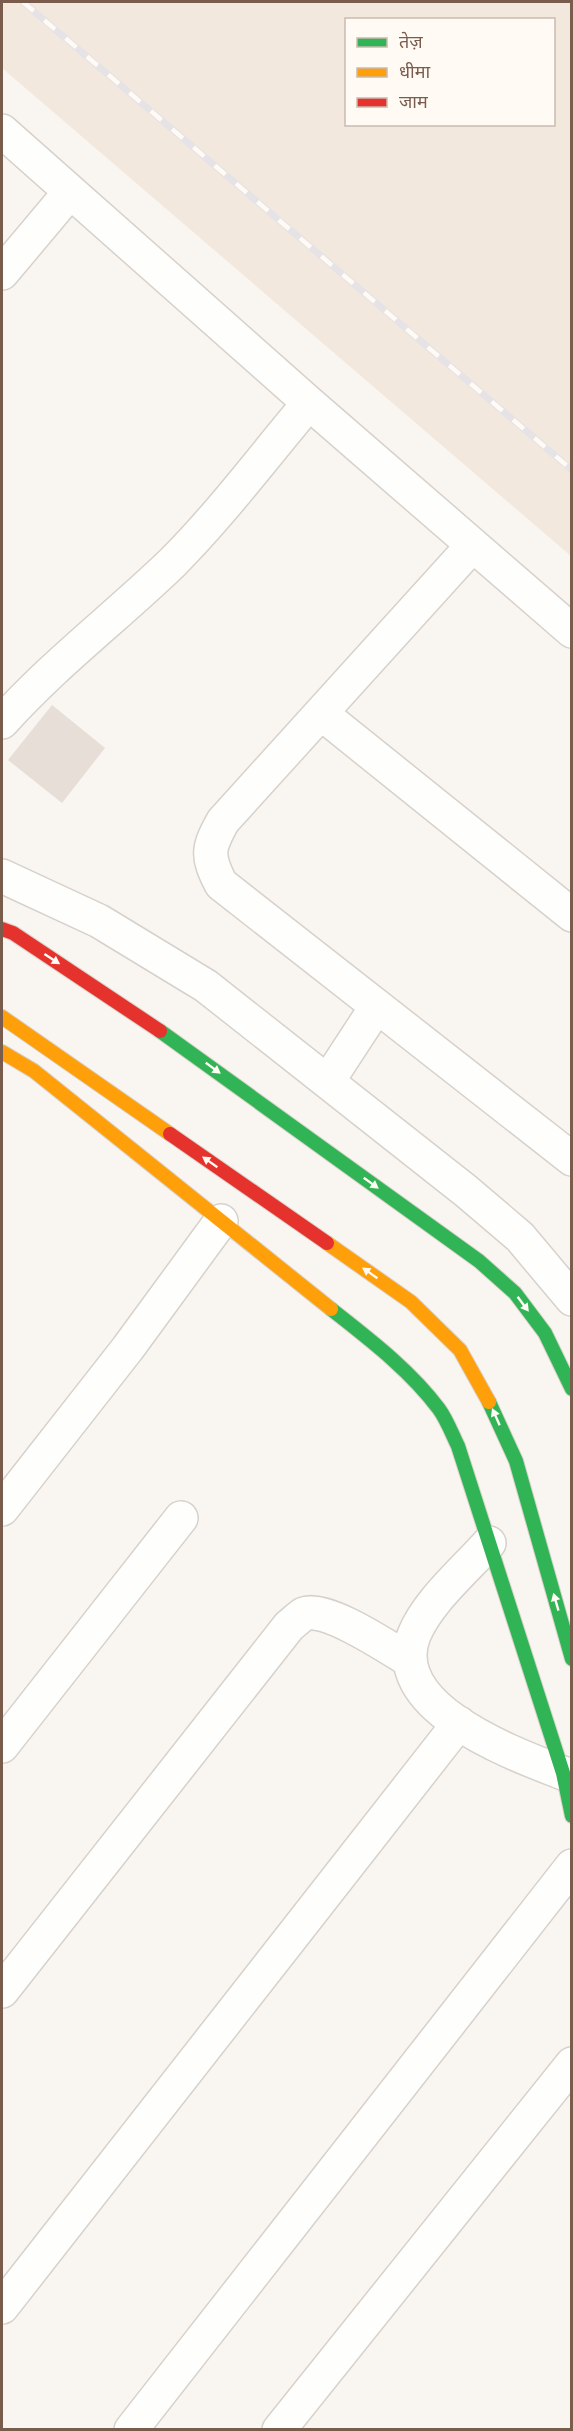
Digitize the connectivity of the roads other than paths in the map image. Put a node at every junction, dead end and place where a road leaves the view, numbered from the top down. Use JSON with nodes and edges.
{"nodes":[{"id":1,"x":2,"y":131,"type":"edge"},
{"id":2,"x":70,"y":192,"type":"junction"},
{"id":3,"x":2,"y":273,"type":"edge"},
{"id":4,"x":309,"y":403,"type":"junction"},
{"id":5,"x":473,"y":545,"type":"junction"},
{"id":6,"x":572,"y":631,"type":"edge"},
{"id":7,"x":322,"y":714,"type":"junction"},
{"id":8,"x":2,"y":722,"type":"edge"},
{"id":9,"x":2,"y":876,"type":"edge"},
{"id":10,"x":572,"y":915,"type":"edge"},
{"id":11,"x":2,"y":929,"type":"edge"},
{"id":12,"x":377,"y":1006,"type":"junction"},
{"id":13,"x":2,"y":1017,"type":"edge"},
{"id":14,"x":2,"y":1052,"type":"edge"},
{"id":15,"x":328,"y":1081,"type":"junction"},
{"id":16,"x":572,"y":1159,"type":"edge"},
{"id":17,"x":221,"y":1221,"type":"junction"},
{"id":18,"x":572,"y":1299,"type":"edge"},
{"id":19,"x":572,"y":1389,"type":"edge"},
{"id":20,"x":6,"y":1496,"type":"edge"},
{"id":21,"x":181,"y":1518,"type":"dead end"},
{"id":22,"x":489,"y":1543,"type":"junction"},
{"id":23,"x":572,"y":1659,"type":"edge"},
{"id":24,"x":409,"y":1660,"type":"junction"},
{"id":25,"x":459,"y":1723,"type":"junction"},
{"id":26,"x":2,"y":1746,"type":"edge"},
{"id":27,"x":563,"y":1773,"type":"junction"},
{"id":28,"x":572,"y":1816,"type":"edge"},
{"id":29,"x":572,"y":1866,"type":"edge"},
{"id":30,"x":2,"y":1991,"type":"edge"},
{"id":31,"x":572,"y":2064,"type":"edge"},
{"id":32,"x":2,"y":2307,"type":"edge"},
{"id":33,"x":131,"y":2430,"type":"edge"},
{"id":34,"x":279,"y":2430,"type":"edge"}],
"edges":[{"from":1,"to":2,"type":"street"},
{"from":2,"to":3,"type":"street"},
{"from":2,"to":4,"type":"street"},
{"from":4,"to":5,"type":"street"},
{"from":4,"to":8,"type":"street"},
{"from":5,"to":6,"type":"street"},
{"from":5,"to":7,"type":"street"},
{"from":7,"to":10,"type":"street"},
{"from":7,"to":12,"type":"street"},
{"from":9,"to":15,"type":"street"},
{"from":11,"to":19,"type":"street","one_way":true},
{"from":12,"to":15,"type":"street"},
{"from":12,"to":16,"type":"street"},
{"from":23,"to":13,"type":"street","one_way":true},
{"from":14,"to":17,"type":"street"},
{"from":15,"to":18,"type":"street"},
{"from":17,"to":20,"type":"street"},
{"from":17,"to":22,"type":"street"},
{"from":21,"to":26,"type":"street"},
{"from":22,"to":24,"type":"street"},
{"from":22,"to":27,"type":"street"},
{"from":24,"to":25,"type":"street"},
{"from":24,"to":30,"type":"street"},
{"from":25,"to":27,"type":"street"},
{"from":25,"to":32,"type":"street"},
{"from":27,"to":28,"type":"street"},
{"from":29,"to":33,"type":"street"},
{"from":31,"to":34,"type":"street"}]}
